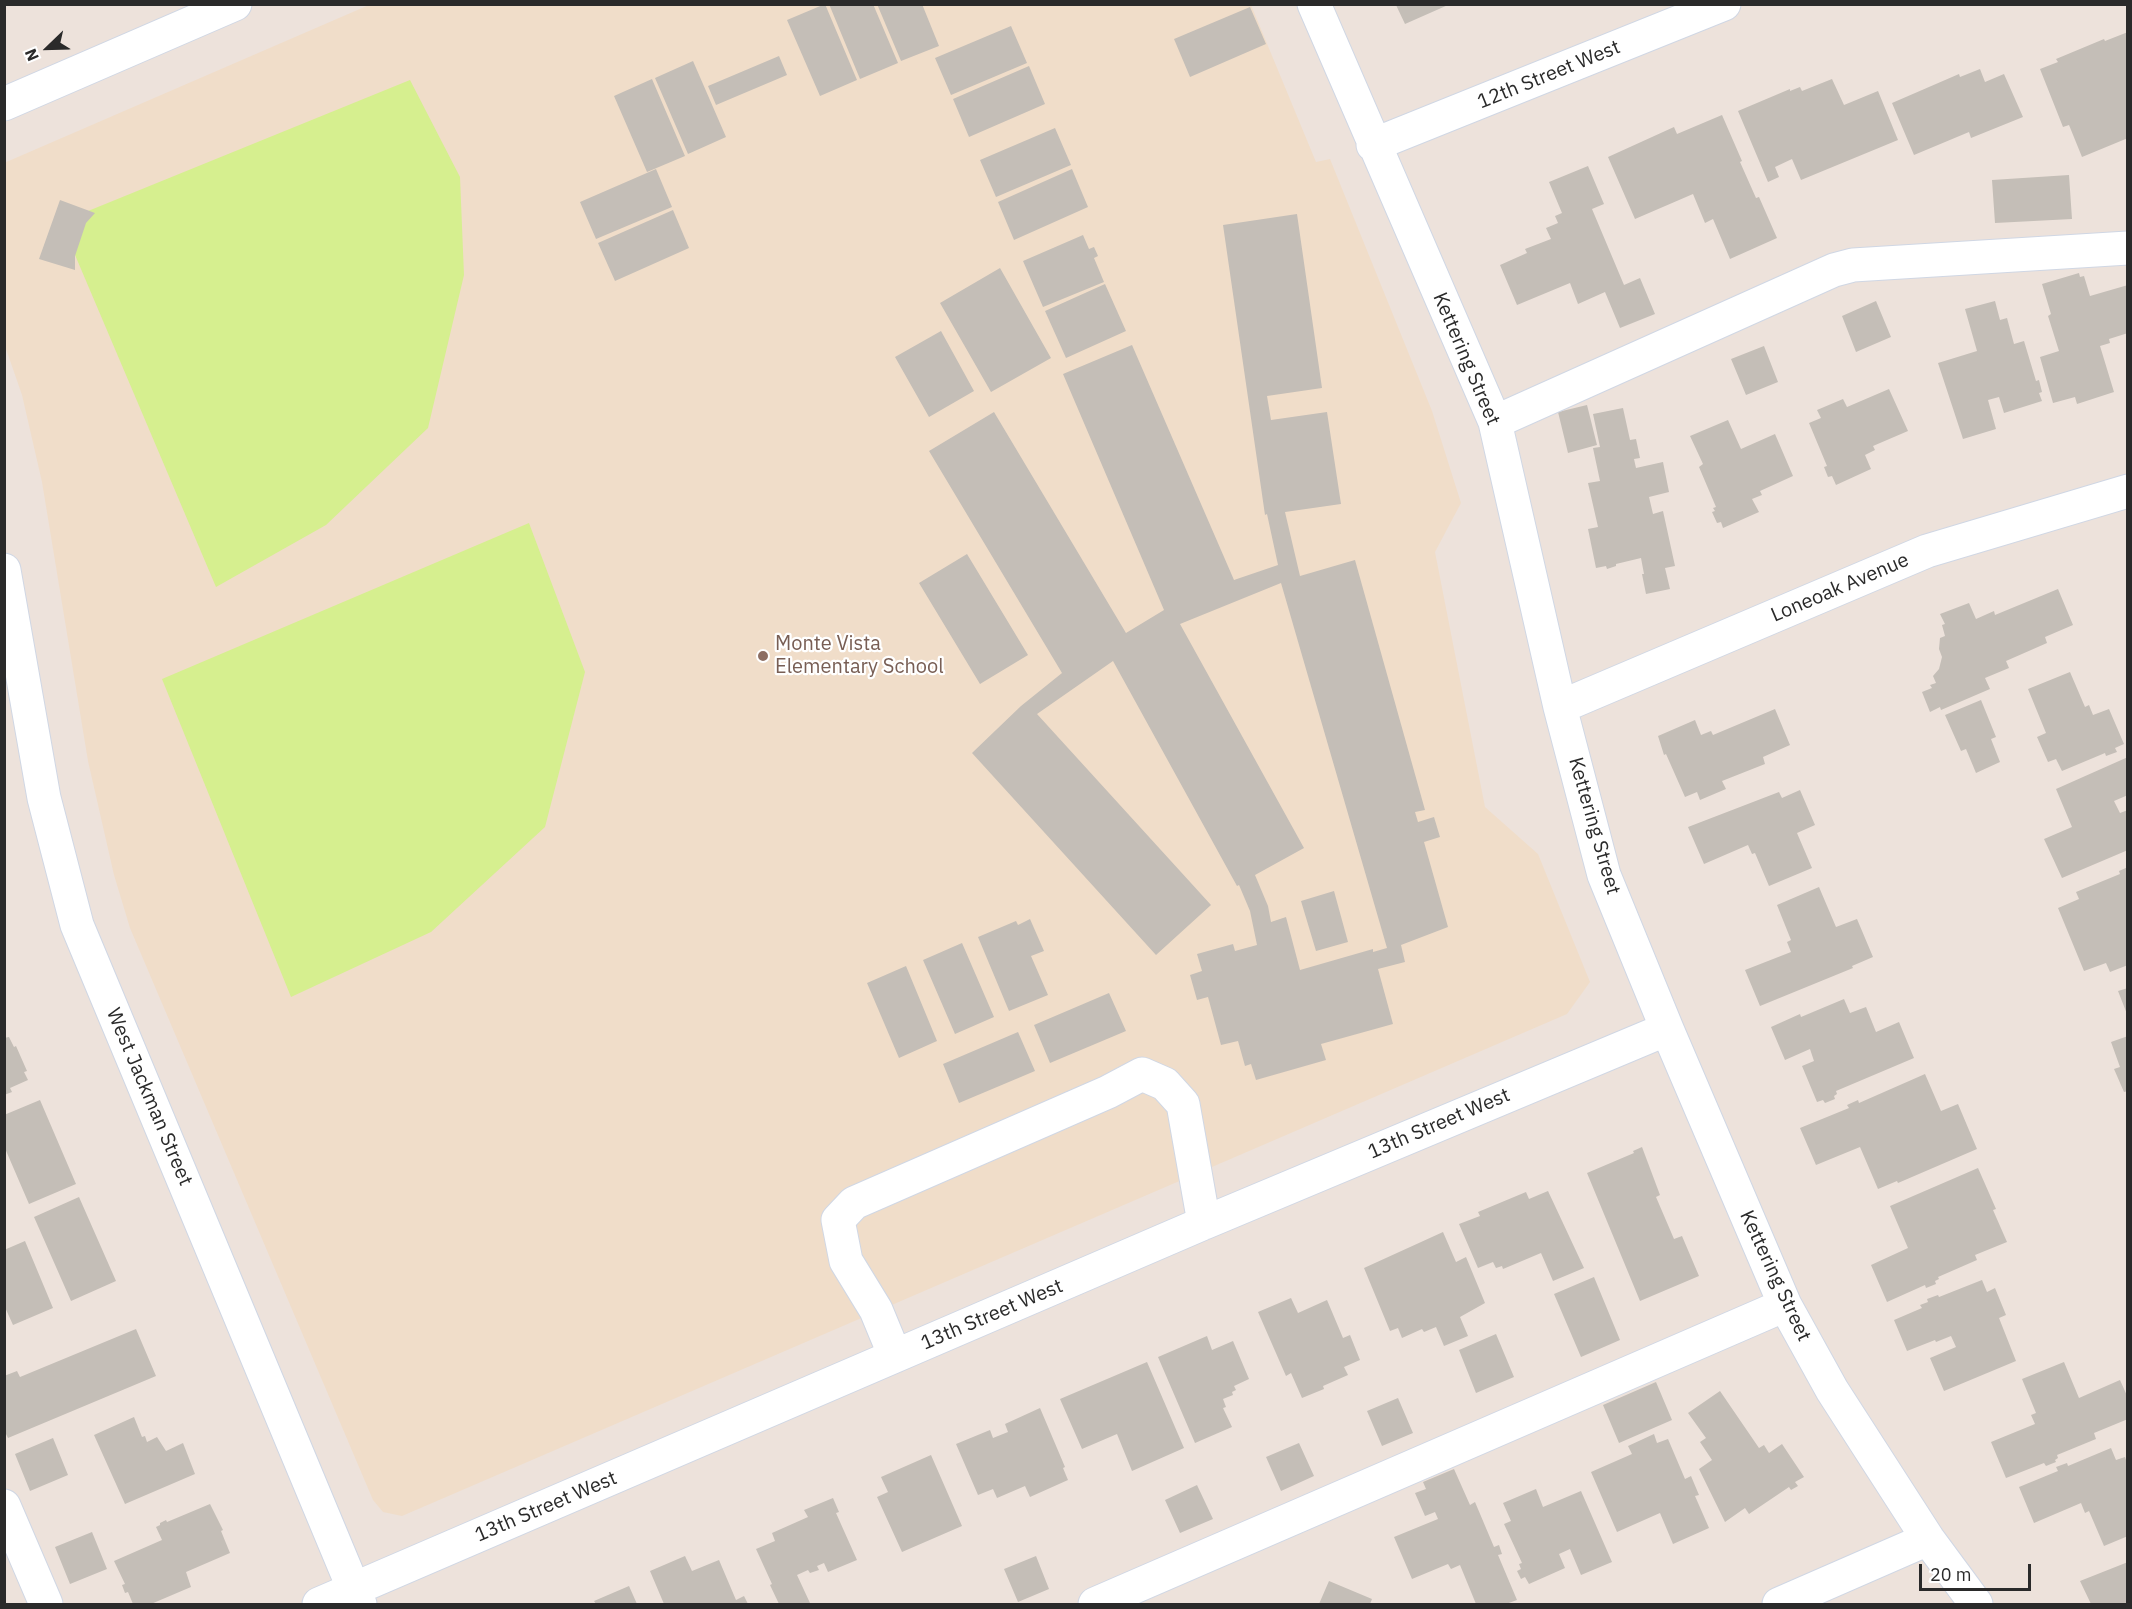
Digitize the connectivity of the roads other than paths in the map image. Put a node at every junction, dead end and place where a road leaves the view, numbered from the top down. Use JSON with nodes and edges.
{"nodes":[{"id":1,"x":235,"y":4,"type":"edge"},
{"id":2,"x":1314,"y":4,"type":"edge"},
{"id":3,"x":1724,"y":4,"type":"edge"},
{"id":4,"x":4,"y":104,"type":"edge"},
{"id":5,"x":1373,"y":145,"type":"junction"},
{"id":6,"x":2127,"y":248,"type":"edge"},
{"id":7,"x":1495,"y":422,"type":"junction"},
{"id":8,"x":2126,"y":496,"type":"edge"},
{"id":9,"x":4,"y":570,"type":"edge"},
{"id":10,"x":1560,"y":707,"type":"junction"},
{"id":11,"x":1667,"y":1029,"type":"junction"},
{"id":12,"x":1204,"y":1223,"type":"junction"},
{"id":13,"x":1785,"y":1305,"type":"junction"},
{"id":14,"x":895,"y":1356,"type":"junction"},
{"id":15,"x":4,"y":1506,"type":"edge"},
{"id":16,"x":1928,"y":1539,"type":"junction"},
{"id":17,"x":357,"y":1597,"type":"edge"},
{"id":18,"x":46,"y":1605,"type":"edge"},
{"id":19,"x":319,"y":1605,"type":"edge"},
{"id":20,"x":1095,"y":1605,"type":"edge"},
{"id":21,"x":1779,"y":1605,"type":"edge"},
{"id":22,"x":1976,"y":1605,"type":"edge"}],
"edges":[{"from":1,"to":4,"type":"street"},
{"from":2,"to":5,"type":"street","name":"Kettering Street"},
{"from":3,"to":5,"type":"street","name":"12th Street West"},
{"from":5,"to":7,"type":"street","name":"Kettering Street"},
{"from":6,"to":7,"type":"street"},
{"from":7,"to":10,"type":"street","name":"Kettering Street"},
{"from":8,"to":10,"type":"street","name":"Loneoak Avenue"},
{"from":9,"to":17,"type":"street","name":"West Jackman Street"},
{"from":10,"to":11,"type":"street","name":"Kettering Street"},
{"from":11,"to":12,"type":"street","name":"13th Street West"},
{"from":11,"to":13,"type":"street","name":"Kettering Street"},
{"from":12,"to":14,"type":"street","name":"13th Street West"},
{"from":12,"to":14,"type":"street"},
{"from":13,"to":16,"type":"street","name":"Kettering Street"},
{"from":13,"to":20,"type":"street"},
{"from":14,"to":17,"type":"street","name":"13th Street West"},
{"from":15,"to":18,"type":"street"},
{"from":16,"to":21,"type":"street"},
{"from":16,"to":22,"type":"street","name":"Kettering Street"},
{"from":17,"to":19,"type":"street","name":"13th Street West"}]}
